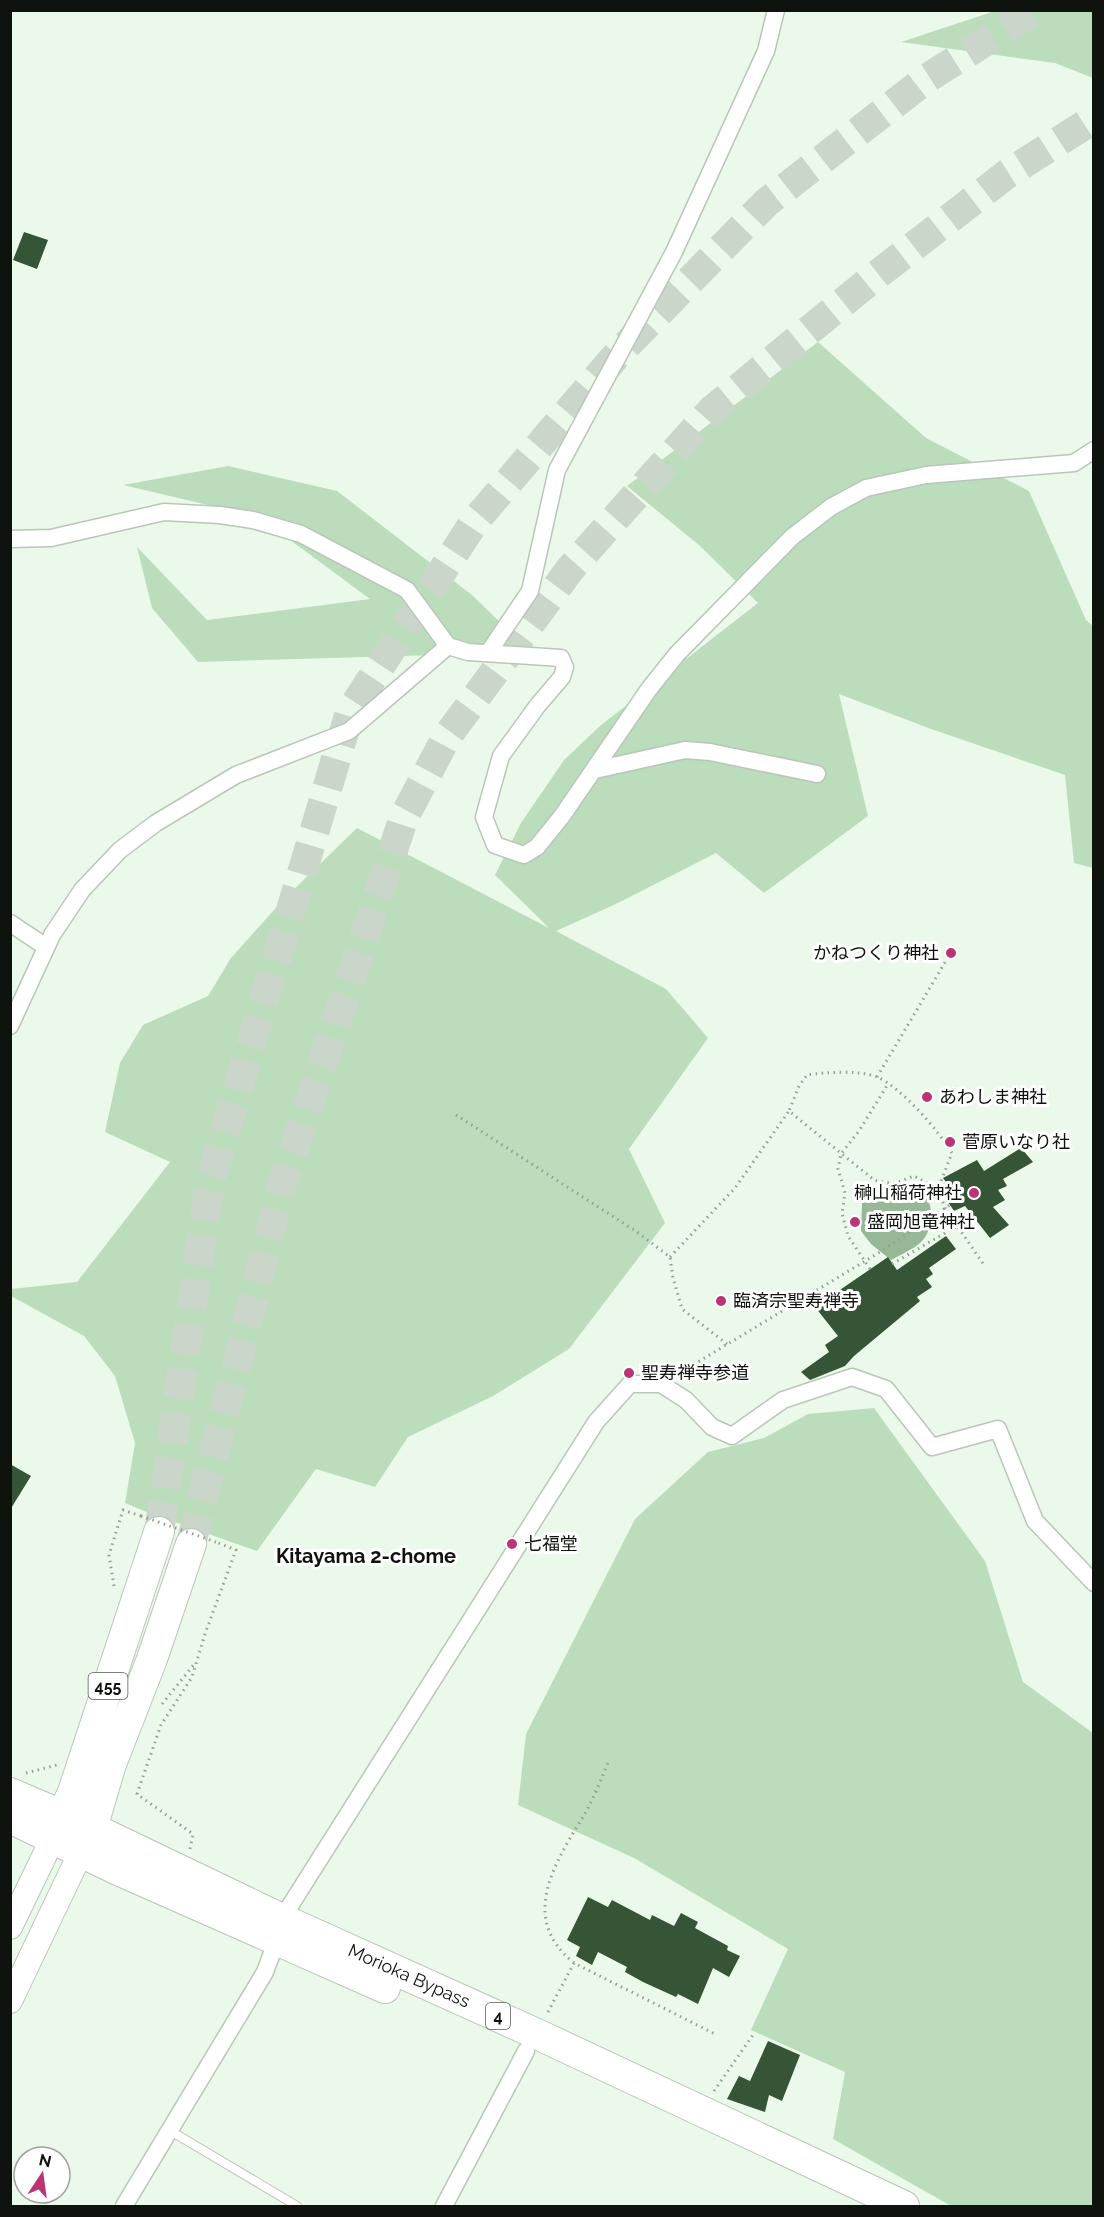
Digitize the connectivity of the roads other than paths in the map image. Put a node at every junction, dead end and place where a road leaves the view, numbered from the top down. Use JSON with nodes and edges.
{"nodes":[{"id":1,"x":776,"y":10,"type":"edge"},
{"id":2,"x":1094,"y":450,"type":"edge"},
{"id":3,"x":10,"y":539,"type":"edge"},
{"id":4,"x":448,"y":646,"type":"junction"},
{"id":5,"x":488,"y":653,"type":"junction"},
{"id":6,"x":595,"y":770,"type":"junction"},
{"id":7,"x":817,"y":774,"type":"dead end"},
{"id":8,"x":10,"y":922,"type":"edge"},
{"id":9,"x":46,"y":947,"type":"junction"},
{"id":10,"x":10,"y":1026,"type":"edge"},
{"id":11,"x":150,"y":1524,"type":"tunnel mouth"},
{"id":12,"x":203,"y":1543,"type":"tunnel mouth"},
{"id":13,"x":1094,"y":1583,"type":"edge"},
{"id":14,"x":14,"y":1781,"type":"edge"},
{"id":15,"x":10,"y":1818,"type":"edge"},
{"id":16,"x":58,"y":1826,"type":"junction"},
{"id":17,"x":87,"y":1840,"type":"junction"},
{"id":18,"x":10,"y":1927,"type":"edge"},
{"id":19,"x":280,"y":1930,"type":"junction"},
{"id":20,"x":10,"y":2001,"type":"edge"},
{"id":21,"x":526,"y":2051,"type":"junction"},
{"id":22,"x":170,"y":2130,"type":"junction"},
{"id":23,"x":124,"y":2206,"type":"edge"},
{"id":24,"x":297,"y":2206,"type":"edge"},
{"id":25,"x":444,"y":2206,"type":"edge"},
{"id":26,"x":863,"y":2206,"type":"edge"},
{"id":27,"x":904,"y":2206,"type":"edge"}],
"edges":[{"from":1,"to":5,"type":"street"},
{"from":2,"to":6,"type":"street"},
{"from":3,"to":4,"type":"street"},
{"from":4,"to":5,"type":"street"},
{"from":4,"to":9,"type":"street"},
{"from":5,"to":6,"type":"street"},
{"from":6,"to":7,"type":"street"},
{"from":8,"to":9,"type":"street"},
{"from":9,"to":10,"type":"street"},
{"from":11,"to":16,"type":"highway","number":"455"},
{"from":12,"to":17,"type":"highway","number":"455"},
{"from":13,"to":19,"type":"street"},
{"from":14,"to":16,"type":"highway","name":"Morioka Bypass","number":"4"},
{"from":15,"to":16,"type":"highway","name":"Morioka Bypass","number":"4"},
{"from":16,"to":17,"type":"highway","name":"Morioka Bypass","number":"4"},
{"from":16,"to":18,"type":"street"},
{"from":17,"to":19,"type":"highway","name":"Morioka Bypass","number":"4"},
{"from":17,"to":20,"type":"street"},
{"from":19,"to":21,"type":"highway","name":"Morioka Bypass","number":"4"},
{"from":19,"to":22,"type":"street"},
{"from":19,"to":27,"type":"highway","name":"Morioka Bypass","number":"4"},
{"from":21,"to":25,"type":"street"},
{"from":21,"to":26,"type":"highway","name":"Morioka Bypass","number":"4"},
{"from":22,"to":23,"type":"street"},
{"from":22,"to":24,"type":"lane"}]}
